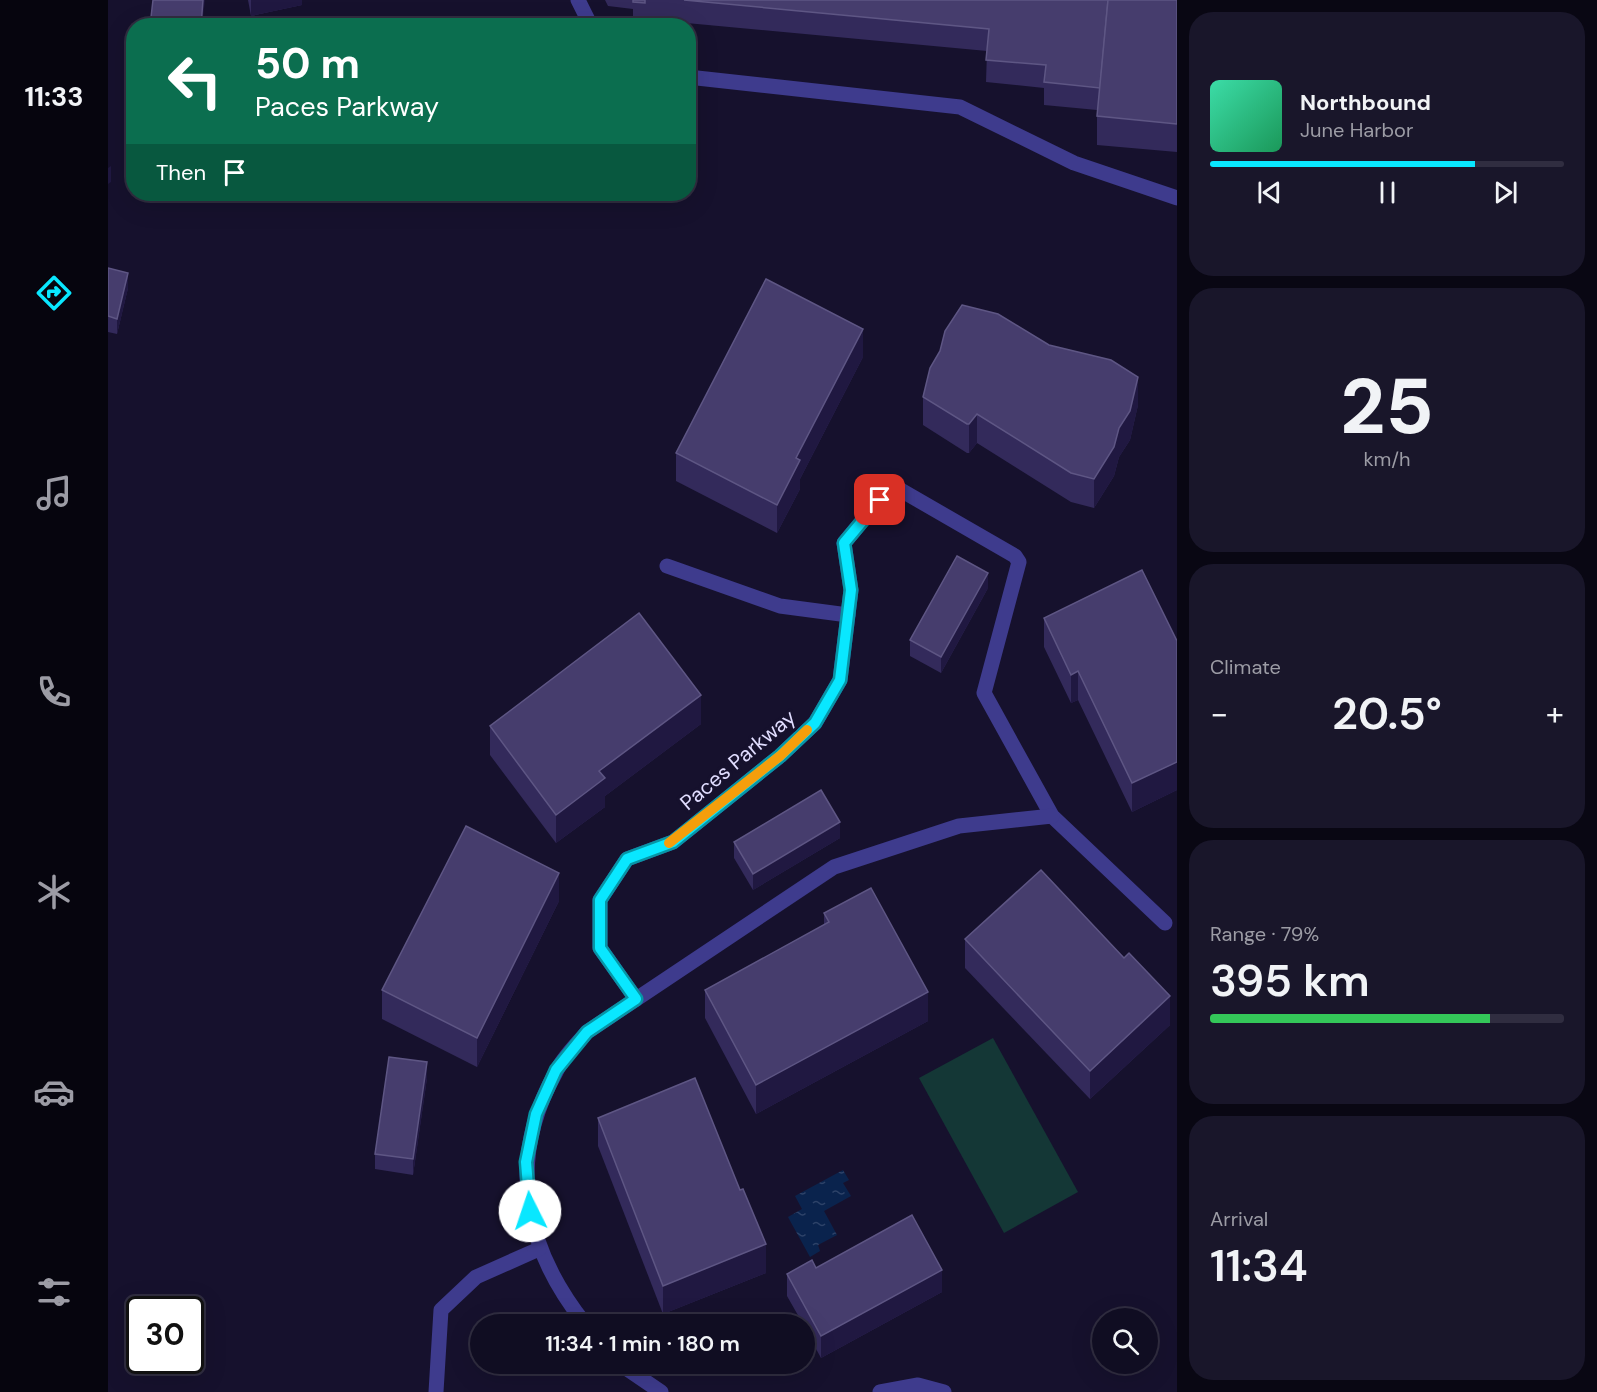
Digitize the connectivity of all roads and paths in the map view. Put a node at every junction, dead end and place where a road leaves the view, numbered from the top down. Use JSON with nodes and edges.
{"nodes":[{"id":1,"x":578,"y":0,"type":"edge"},
{"id":2,"x":587,"y":18,"type":"edge"},
{"id":3,"x":696,"y":78,"type":"edge"},
{"id":4,"x":1177,"y":198,"type":"edge"},
{"id":5,"x":667,"y":566,"type":"dead end"},
{"id":6,"x":848,"y":615,"type":"junction"},
{"id":7,"x":1052,"y":816,"type":"junction"},
{"id":8,"x":1165,"y":923,"type":"dead end"},
{"id":9,"x":636,"y":999,"type":"junction"},
{"id":10,"x":539,"y":1249,"type":"junction"},
{"id":11,"x":577,"y":1314,"type":"edge"},
{"id":12,"x":635,"y":1374,"type":"edge"},
{"id":13,"x":436,"y":1392,"type":"edge"},
{"id":14,"x":661,"y":1392,"type":"edge"},
{"id":15,"x":880,"y":1392,"type":"edge"},
{"id":16,"x":944,"y":1392,"type":"edge"}],
"edges":[{"from":1,"to":2,"type":"street"},
{"from":3,"to":4,"type":"street"},
{"from":5,"to":6,"type":"street"},
{"from":6,"to":7,"type":"street","name":"Paces Parkway"},
{"from":6,"to":9,"type":"street","name":"Paces Parkway"},
{"from":7,"to":8,"type":"street"},
{"from":7,"to":9,"type":"street"},
{"from":9,"to":10,"type":"street"},
{"from":10,"to":11,"type":"street"},
{"from":10,"to":13,"type":"street"},
{"from":12,"to":14,"type":"street"},
{"from":15,"to":16,"type":"street"}]}
